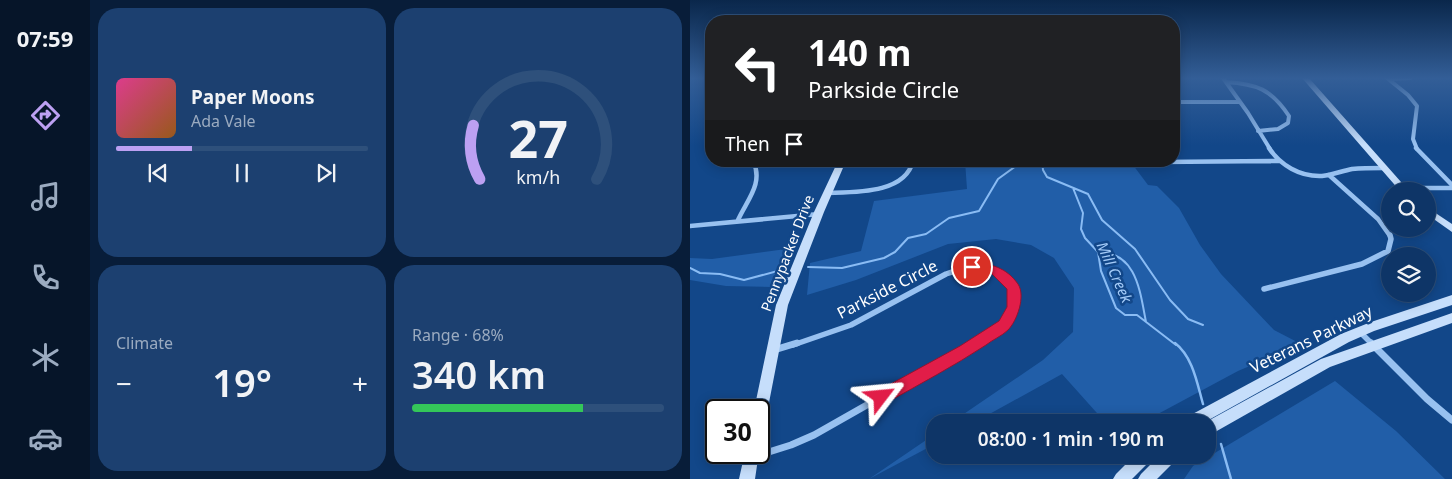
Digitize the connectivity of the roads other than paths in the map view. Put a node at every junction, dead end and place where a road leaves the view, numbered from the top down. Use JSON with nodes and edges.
{"nodes":[{"id":1,"x":1278,"y":100,"type":"edge"},
{"id":2,"x":1325,"y":100,"type":"edge"},
{"id":3,"x":1412,"y":100,"type":"edge"},
{"id":4,"x":1180,"y":102,"type":"edge"},
{"id":5,"x":1240,"y":102,"type":"joint"},
{"id":6,"x":1258,"y":131,"type":"junction"},
{"id":7,"x":1180,"y":161,"type":"edge"},
{"id":8,"x":1279,"y":162,"type":"junction"},
{"id":9,"x":756,"y":167,"type":"edge"},
{"id":10,"x":839,"y":167,"type":"edge"},
{"id":11,"x":912,"y":167,"type":"edge"},
{"id":12,"x":1384,"y":168,"type":"junction"},
{"id":13,"x":1329,"y":175,"type":"junction"},
{"id":14,"x":1396,"y":182,"type":"edge"},
{"id":15,"x":1452,"y":186,"type":"edge"},
{"id":16,"x":1436,"y":187,"type":"edge"},
{"id":17,"x":827,"y":193,"type":"junction"},
{"id":18,"x":818,"y":214,"type":"junction"},
{"id":19,"x":1436,"y":217,"type":"edge"},
{"id":20,"x":738,"y":220,"type":"junction"},
{"id":21,"x":690,"y":226,"type":"edge"},
{"id":22,"x":1452,"y":229,"type":"edge"},
{"id":23,"x":1264,"y":289,"type":"dead end"},
{"id":24,"x":1452,"y":300,"type":"edge"},
{"id":25,"x":1452,"y":318,"type":"edge"},
{"id":26,"x":1360,"y":332,"type":"junction"},
{"id":27,"x":1373,"y":345,"type":"junction"},
{"id":28,"x":771,"y":350,"type":"junction"},
{"id":29,"x":762,"y":399,"type":"edge"},
{"id":30,"x":1206,"y":414,"type":"edge"},
{"id":31,"x":1452,"y":420,"type":"edge"},
{"id":32,"x":1216,"y":424,"type":"edge"},
{"id":33,"x":770,"y":450,"type":"edge"},
{"id":34,"x":750,"y":464,"type":"edge"},
{"id":35,"x":1137,"y":464,"type":"edge"},
{"id":36,"x":1162,"y":464,"type":"edge"},
{"id":37,"x":747,"y":479,"type":"edge"},
{"id":38,"x":1121,"y":479,"type":"edge"},
{"id":39,"x":1146,"y":479,"type":"edge"}],
"edges":[{"from":1,"to":6,"type":"street"},
{"from":2,"to":12,"type":"street"},
{"from":3,"to":15,"type":"street"},
{"from":4,"to":5,"type":"street"},
{"from":5,"to":6,"type":"street"},
{"from":6,"to":8,"type":"street"},
{"from":7,"to":8,"type":"street"},
{"from":8,"to":13,"type":"street"},
{"from":9,"to":20,"type":"street"},
{"from":10,"to":17,"type":"street","name":"Pennypacker Drive"},
{"from":11,"to":17,"type":"street"},
{"from":12,"to":13,"type":"street"},
{"from":12,"to":14,"type":"street"},
{"from":13,"to":23,"type":"street"},
{"from":15,"to":16,"type":"street"},
{"from":17,"to":18,"type":"street","name":"Pennypacker Drive"},
{"from":18,"to":20,"type":"street"},
{"from":18,"to":28,"type":"street","name":"Pennypacker Drive"},
{"from":19,"to":22,"type":"street"},
{"from":20,"to":21,"type":"street"},
{"from":24,"to":26,"type":"street","name":"Veterans Parkway"},
{"from":25,"to":27,"type":"street","name":"Veterans Parkway"},
{"from":26,"to":27,"type":"street"},
{"from":26,"to":30,"type":"street","name":"Veterans Parkway"},
{"from":27,"to":31,"type":"street"},
{"from":27,"to":32,"type":"street","name":"Veterans Parkway"},
{"from":28,"to":29,"type":"street","name":"Pennypacker Drive"},
{"from":28,"to":33,"type":"street","name":"Parkside Circle"},
{"from":34,"to":37,"type":"street"},
{"from":35,"to":38,"type":"street"},
{"from":36,"to":39,"type":"street"}]}
